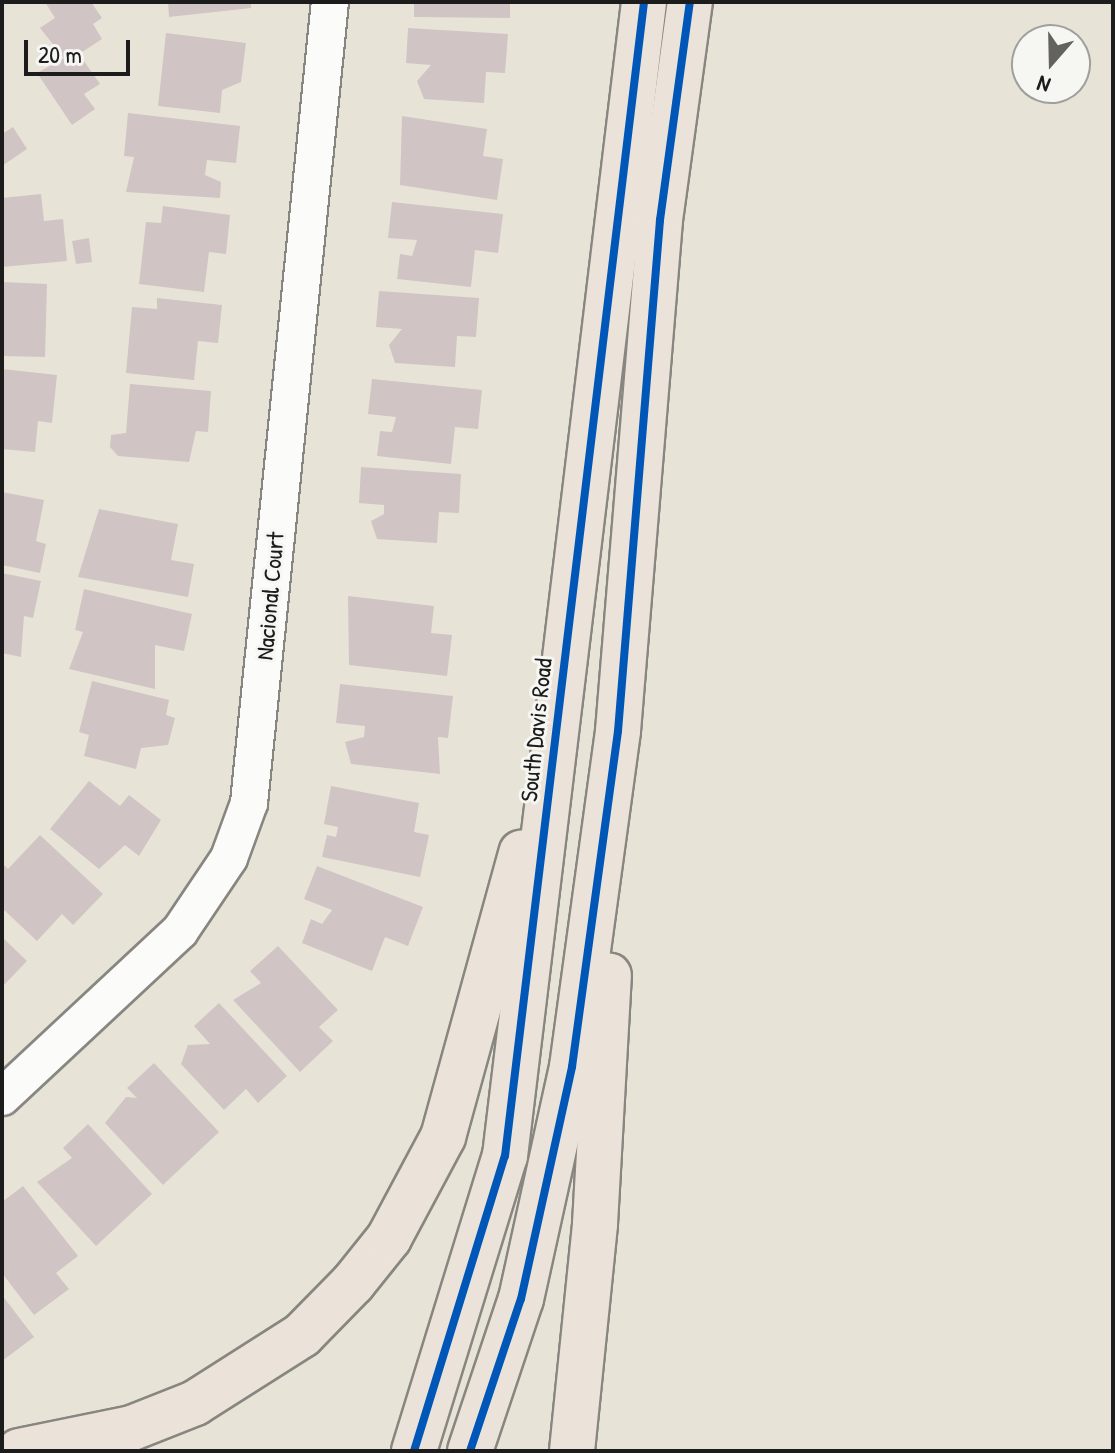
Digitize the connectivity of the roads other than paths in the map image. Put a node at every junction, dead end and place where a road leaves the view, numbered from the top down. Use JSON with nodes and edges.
{"nodes":[{"id":1,"x":330,"y":2,"type":"edge"},
{"id":2,"x":644,"y":2,"type":"edge"},
{"id":3,"x":690,"y":2,"type":"edge"},
{"id":4,"x":558,"y":711,"type":"junction"},
{"id":5,"x":618,"y":731,"type":"junction"},
{"id":6,"x":2,"y":1097,"type":"edge"},
{"id":7,"x":19,"y":1451,"type":"edge"},
{"id":8,"x":414,"y":1451,"type":"edge"},
{"id":9,"x":470,"y":1451,"type":"edge"},
{"id":10,"x":572,"y":1451,"type":"edge"}],
"edges":[{"from":1,"to":6,"type":"street","name":"Nacional Court"},
{"from":2,"to":4,"type":"main road","name":"South Davis Road"},
{"from":3,"to":5,"type":"main road"},
{"from":4,"to":7,"type":"main road"},
{"from":4,"to":8,"type":"main road","name":"South Davis Road"},
{"from":5,"to":9,"type":"main road"},
{"from":5,"to":10,"type":"main road"}]}
